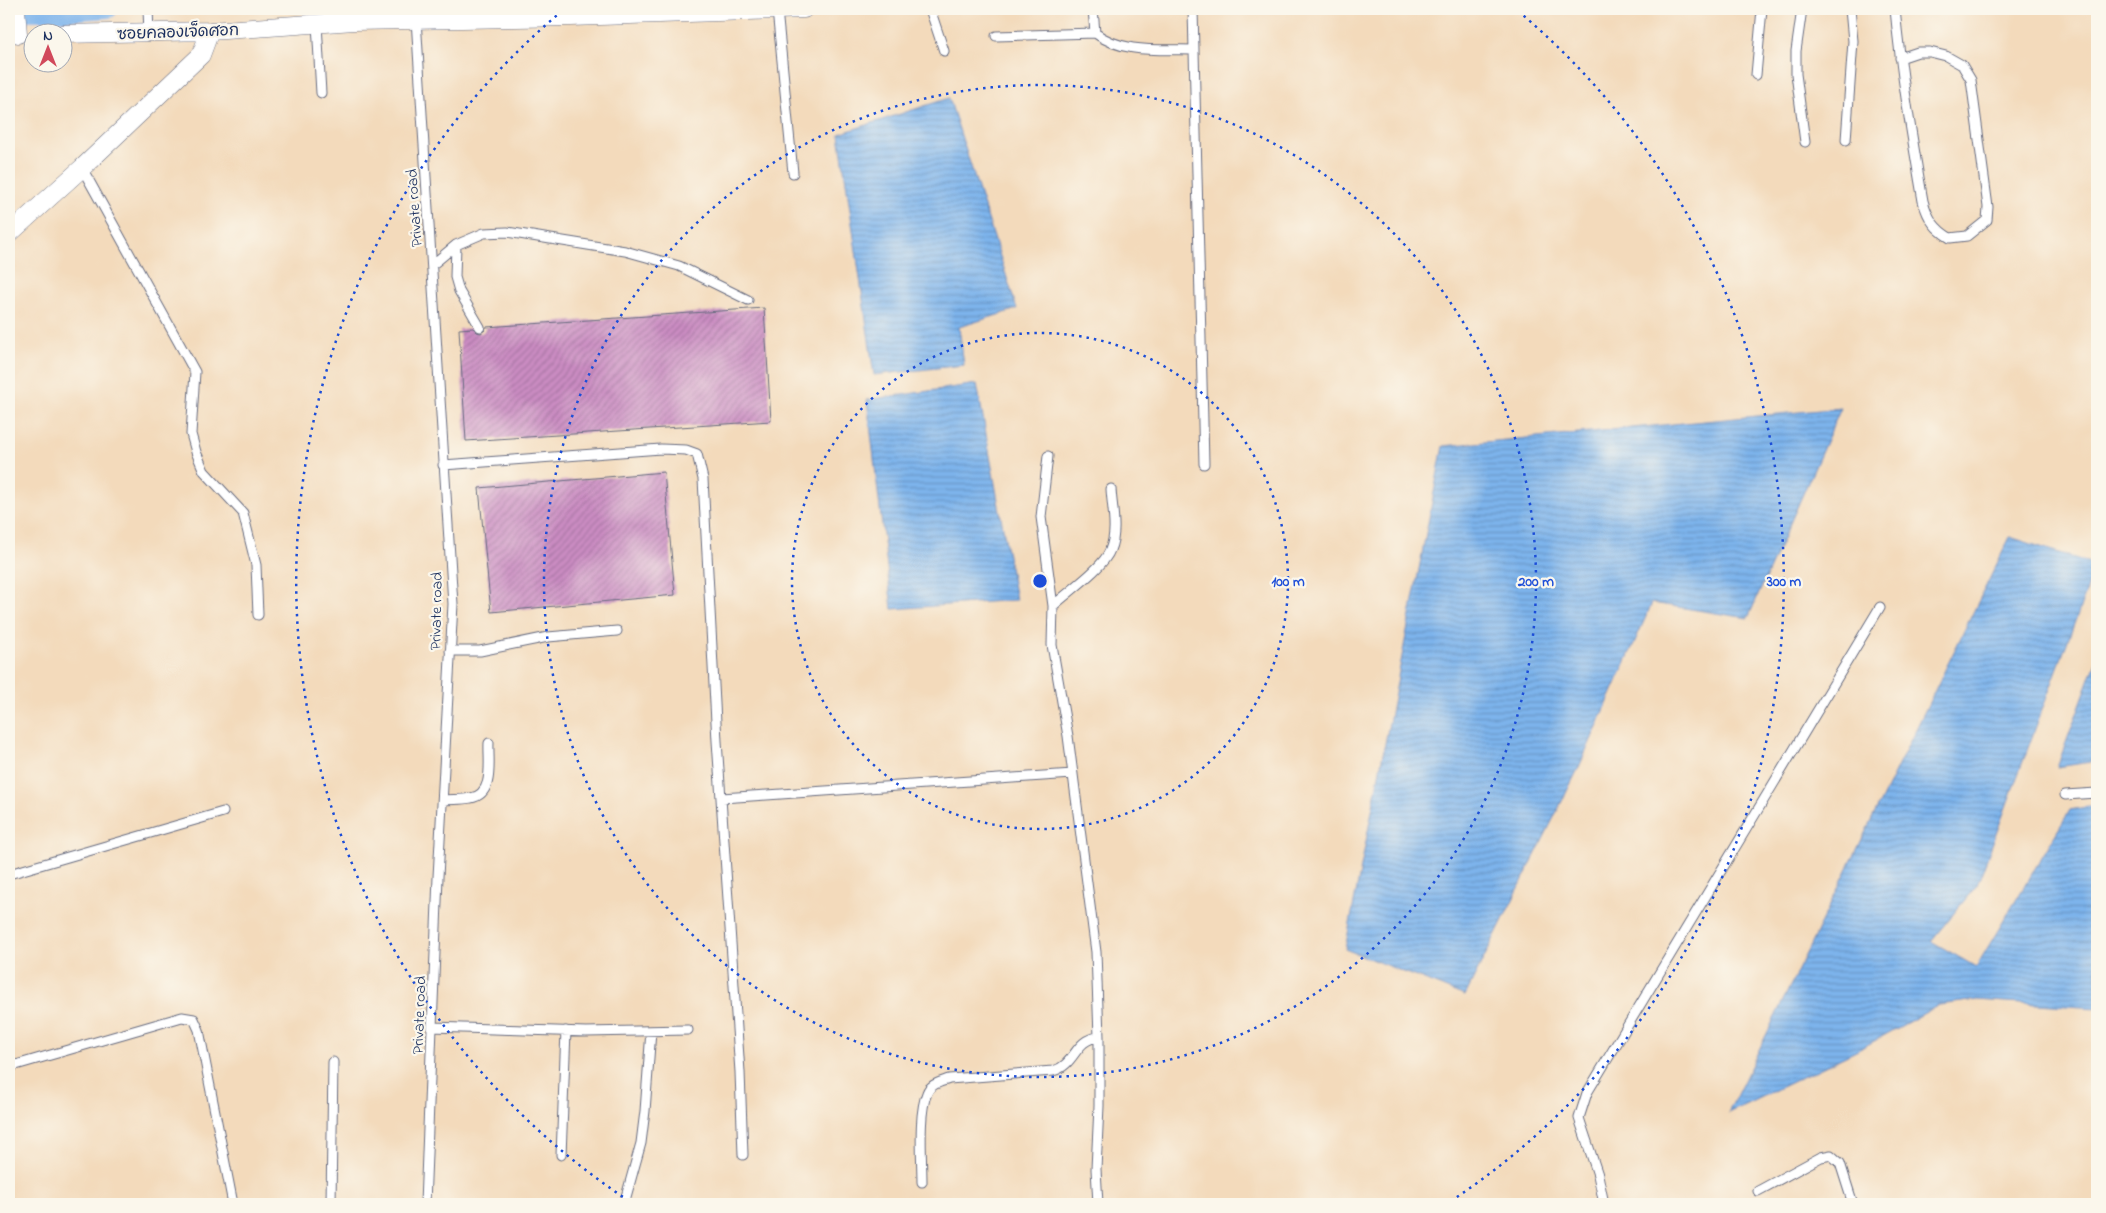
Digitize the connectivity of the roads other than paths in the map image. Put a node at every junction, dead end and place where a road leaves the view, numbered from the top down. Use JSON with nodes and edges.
{"nodes":[{"id":1,"x":148,"y":9,"type":"edge"},
{"id":2,"x":804,"y":9,"type":"edge"},
{"id":3,"x":930,"y":9,"type":"edge"},
{"id":4,"x":1093,"y":9,"type":"edge"},
{"id":5,"x":1193,"y":9,"type":"edge"},
{"id":6,"x":1762,"y":9,"type":"edge"},
{"id":7,"x":1802,"y":9,"type":"edge"},
{"id":8,"x":1850,"y":9,"type":"edge"},
{"id":9,"x":1896,"y":9,"type":"edge"},
{"id":10,"x":777,"y":10,"type":"junction"},
{"id":11,"x":652,"y":12,"type":"edge"},
{"id":12,"x":353,"y":14,"type":"edge"},
{"id":13,"x":416,"y":20,"type":"junction"},
{"id":14,"x":317,"y":24,"type":"junction"},
{"id":15,"x":149,"y":28,"type":"junction"},
{"id":16,"x":210,"y":31,"type":"junction"},
{"id":17,"x":72,"y":33,"type":"edge"},
{"id":18,"x":1095,"y":33,"type":"junction"},
{"id":19,"x":996,"y":36,"type":"dead end"},
{"id":20,"x":1193,"y":50,"type":"junction"},
{"id":21,"x":944,"y":51,"type":"dead end"},
{"id":22,"x":1900,"y":58,"type":"junction"},
{"id":23,"x":1756,"y":75,"type":"dead end"},
{"id":24,"x":321,"y":93,"type":"dead end"},
{"id":25,"x":1846,"y":140,"type":"dead end"},
{"id":26,"x":1805,"y":142,"type":"dead end"},
{"id":27,"x":82,"y":168,"type":"junction"},
{"id":28,"x":792,"y":173,"type":"dead end"},
{"id":29,"x":9,"y":234,"type":"edge"},
{"id":30,"x":456,"y":245,"type":"junction"},
{"id":31,"x":432,"y":265,"type":"junction"},
{"id":32,"x":748,"y":300,"type":"dead end"},
{"id":33,"x":480,"y":326,"type":"dead end"},
{"id":34,"x":1048,"y":456,"type":"dead end"},
{"id":35,"x":1204,"y":464,"type":"dead end"},
{"id":36,"x":442,"y":465,"type":"junction"},
{"id":37,"x":1111,"y":489,"type":"dead end"},
{"id":38,"x":1053,"y":606,"type":"junction"},
{"id":39,"x":1880,"y":607,"type":"dead end"},
{"id":40,"x":258,"y":615,"type":"dead end"},
{"id":41,"x":617,"y":631,"type":"dead end"},
{"id":42,"x":450,"y":651,"type":"junction"},
{"id":43,"x":489,"y":743,"type":"dead end"},
{"id":44,"x":1073,"y":774,"type":"junction"},
{"id":45,"x":2097,"y":793,"type":"edge"},
{"id":46,"x":2065,"y":795,"type":"dead end"},
{"id":47,"x":722,"y":798,"type":"junction"},
{"id":48,"x":442,"y":800,"type":"junction"},
{"id":49,"x":223,"y":812,"type":"dead end"},
{"id":50,"x":9,"y":874,"type":"edge"},
{"id":51,"x":432,"y":1027,"type":"junction"},
{"id":52,"x":688,"y":1030,"type":"dead end"},
{"id":53,"x":566,"y":1031,"type":"junction"},
{"id":54,"x":651,"y":1031,"type":"junction"},
{"id":55,"x":1099,"y":1037,"type":"junction"},
{"id":56,"x":332,"y":1062,"type":"dead end"},
{"id":57,"x":9,"y":1067,"type":"edge"},
{"id":58,"x":561,"y":1155,"type":"dead end"},
{"id":59,"x":743,"y":1155,"type":"dead end"},
{"id":60,"x":922,"y":1182,"type":"dead end"},
{"id":61,"x":1758,"y":1190,"type":"dead end"},
{"id":62,"x":233,"y":1204,"type":"edge"},
{"id":63,"x":331,"y":1204,"type":"edge"},
{"id":64,"x":425,"y":1204,"type":"edge"},
{"id":65,"x":624,"y":1204,"type":"edge"},
{"id":66,"x":1098,"y":1204,"type":"edge"},
{"id":67,"x":1604,"y":1204,"type":"edge"},
{"id":68,"x":1853,"y":1204,"type":"edge"}],
"edges":[{"from":1,"to":15,"type":"lane"},
{"from":2,"to":10,"type":"street","name":"ซอยคลองเจ็ดศอก"},
{"from":3,"to":21,"type":"lane"},
{"from":4,"to":18,"type":"lane"},
{"from":5,"to":20,"type":"lane"},
{"from":6,"to":23,"type":"lane"},
{"from":7,"to":26,"type":"lane"},
{"from":8,"to":25,"type":"lane"},
{"from":9,"to":22,"type":"lane"},
{"from":10,"to":11,"type":"street","name":"ซอยคลองเจ็ดศอก"},
{"from":10,"to":28,"type":"lane"},
{"from":11,"to":13,"type":"street","name":"ซอยคลองเจ็ดศอก"},
{"from":12,"to":13,"type":"street","name":"ซอยคลองเจ็ดศอก"},
{"from":12,"to":14,"type":"street","name":"ซอยคลองเจ็ดศอก"},
{"from":13,"to":31,"type":"lane","name":"Private road"},
{"from":14,"to":16,"type":"street","name":"ซอยคลองเจ็ดศอก"},
{"from":14,"to":24,"type":"lane"},
{"from":15,"to":16,"type":"street","name":"ซอยคลองเจ็ดศอก"},
{"from":15,"to":17,"type":"street","name":"ซอยคลองเจ็ดศอก"},
{"from":16,"to":27,"type":"street"},
{"from":18,"to":19,"type":"lane"},
{"from":18,"to":20,"type":"lane"},
{"from":20,"to":35,"type":"lane"},
{"from":22,"to":22,"type":"lane"},
{"from":27,"to":29,"type":"street"},
{"from":27,"to":40,"type":"lane"},
{"from":30,"to":31,"type":"lane"},
{"from":30,"to":32,"type":"lane"},
{"from":30,"to":33,"type":"lane"},
{"from":31,"to":36,"type":"lane","name":"Private road"},
{"from":34,"to":38,"type":"lane"},
{"from":36,"to":42,"type":"lane","name":"Private road"},
{"from":36,"to":47,"type":"lane"},
{"from":37,"to":38,"type":"lane"},
{"from":38,"to":44,"type":"lane"},
{"from":39,"to":67,"type":"lane"},
{"from":41,"to":42,"type":"lane"},
{"from":42,"to":48,"type":"lane","name":"Private road"},
{"from":43,"to":48,"type":"lane"},
{"from":44,"to":47,"type":"lane"},
{"from":44,"to":55,"type":"lane"},
{"from":45,"to":46,"type":"lane"},
{"from":47,"to":59,"type":"lane"},
{"from":48,"to":51,"type":"lane","name":"Private road"},
{"from":49,"to":50,"type":"lane"},
{"from":51,"to":53,"type":"lane"},
{"from":51,"to":64,"type":"lane","name":"Private road"},
{"from":52,"to":54,"type":"lane"},
{"from":53,"to":54,"type":"lane"},
{"from":53,"to":58,"type":"lane"},
{"from":54,"to":65,"type":"lane"},
{"from":55,"to":60,"type":"lane"},
{"from":55,"to":66,"type":"lane"},
{"from":56,"to":63,"type":"lane"},
{"from":57,"to":62,"type":"lane"},
{"from":61,"to":68,"type":"lane"}]}
